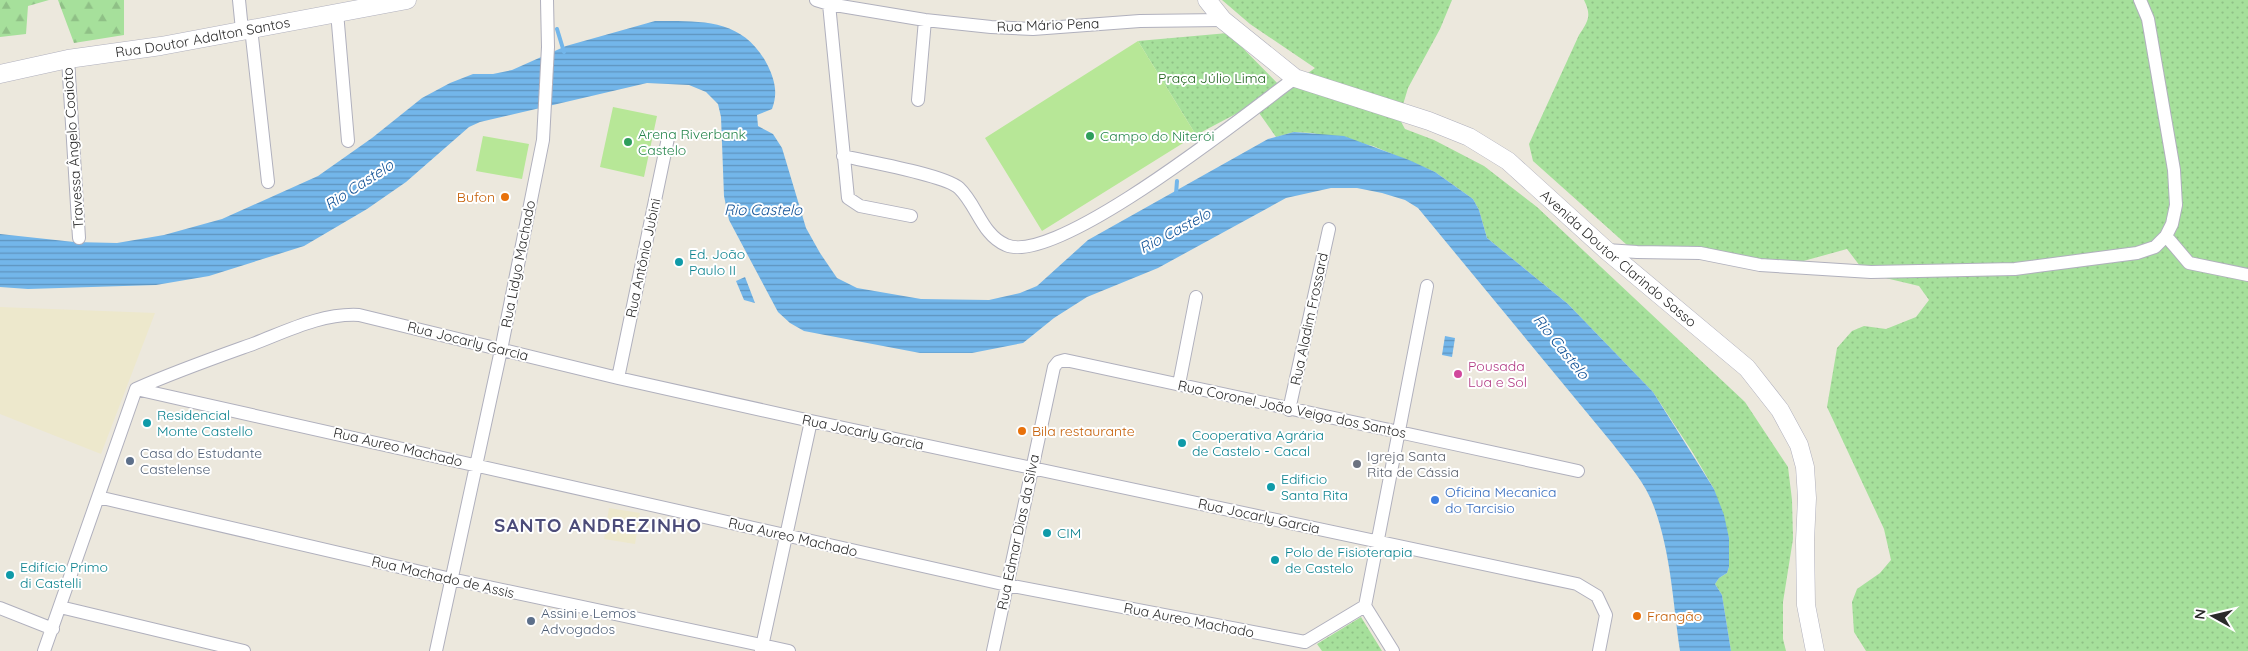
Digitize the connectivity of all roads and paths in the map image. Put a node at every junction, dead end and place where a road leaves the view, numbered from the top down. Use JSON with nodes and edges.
{"nodes":[{"id":1,"x":239,"y":0,"type":"edge"},
{"id":2,"x":407,"y":0,"type":"edge"},
{"id":3,"x":547,"y":0,"type":"edge"},
{"id":4,"x":816,"y":0,"type":"edge"},
{"id":5,"x":1207,"y":0,"type":"edge"},
{"id":6,"x":2140,"y":0,"type":"edge"},
{"id":7,"x":829,"y":4,"type":"junction"},
{"id":8,"x":337,"y":12,"type":"junction"},
{"id":9,"x":924,"y":20,"type":"junction"},
{"id":10,"x":1223,"y":20,"type":"junction"},
{"id":11,"x":247,"y":29,"type":"junction"},
{"id":12,"x":68,"y":59,"type":"junction"},
{"id":13,"x":0,"y":74,"type":"edge"},
{"id":14,"x":1295,"y":78,"type":"junction"},
{"id":15,"x":918,"y":100,"type":"dead end"},
{"id":16,"x":668,"y":138,"type":"dead end"},
{"id":17,"x":348,"y":141,"type":"dead end"},
{"id":18,"x":843,"y":156,"type":"junction"},
{"id":19,"x":268,"y":182,"type":"dead end"},
{"id":20,"x":911,"y":216,"type":"dead end"},
{"id":21,"x":1329,"y":229,"type":"dead end"},
{"id":22,"x":2166,"y":236,"type":"junction"},
{"id":23,"x":79,"y":238,"type":"dead end"},
{"id":24,"x":1606,"y":250,"type":"junction"},
{"id":25,"x":2248,"y":274,"type":"edge"},
{"id":26,"x":1427,"y":286,"type":"dead end"},
{"id":27,"x":1196,"y":297,"type":"dead end"},
{"id":28,"x":501,"y":350,"type":"junction"},
{"id":29,"x":1065,"y":360,"type":"joint"},
{"id":30,"x":618,"y":378,"type":"junction"},
{"id":31,"x":1179,"y":384,"type":"junction"},
{"id":32,"x":136,"y":389,"type":"junction"},
{"id":33,"x":1289,"y":410,"type":"junction"},
{"id":34,"x":811,"y":421,"type":"junction"},
{"id":35,"x":1400,"y":433,"type":"junction"},
{"id":36,"x":475,"y":465,"type":"junction"},
{"id":37,"x":1032,"y":469,"type":"junction"},
{"id":38,"x":1578,"y":471,"type":"dead end"},
{"id":39,"x":98,"y":497,"type":"junction"},
{"id":40,"x":786,"y":536,"type":"junction"},
{"id":41,"x":1378,"y":540,"type":"junction"},
{"id":42,"x":451,"y":579,"type":"junction"},
{"id":43,"x":1007,"y":585,"type":"junction"},
{"id":44,"x":1366,"y":606,"type":"junction"},
{"id":45,"x":60,"y":607,"type":"junction"},
{"id":46,"x":0,"y":608,"type":"edge"},
{"id":47,"x":53,"y":629,"type":"junction"},
{"id":48,"x":1308,"y":647,"type":"edge"},
{"id":49,"x":762,"y":648,"type":"edge"},
{"id":50,"x":44,"y":651,"type":"edge"},
{"id":51,"x":244,"y":651,"type":"edge"},
{"id":52,"x":436,"y":651,"type":"edge"},
{"id":53,"x":789,"y":651,"type":"edge"},
{"id":54,"x":993,"y":651,"type":"edge"},
{"id":55,"x":1393,"y":651,"type":"edge"},
{"id":56,"x":1599,"y":651,"type":"edge"},
{"id":57,"x":1815,"y":651,"type":"edge"}],
"edges":[{"from":1,"to":11,"type":"street"},
{"from":2,"to":8,"type":"main road","name":"Rua Doutor Adalton Santos"},
{"from":3,"to":28,"type":"street","name":"Rua Lidyo Machado"},
{"from":4,"to":7,"type":"street","name":"Rua Mário Pena"},
{"from":5,"to":10,"type":"main road","name":"Avenida Doutor Clarindo Sasso"},
{"from":6,"to":22,"type":"street"},
{"from":7,"to":9,"type":"street","name":"Rua Mário Pena"},
{"from":7,"to":18,"type":"street"},
{"from":8,"to":11,"type":"main road","name":"Rua Doutor Adalton Santos"},
{"from":8,"to":17,"type":"street"},
{"from":9,"to":10,"type":"street","name":"Rua Mário Pena"},
{"from":9,"to":15,"type":"street"},
{"from":10,"to":14,"type":"main road","name":"Avenida Doutor Clarindo Sasso"},
{"from":11,"to":12,"type":"main road","name":"Rua Doutor Adalton Santos"},
{"from":11,"to":19,"type":"street"},
{"from":12,"to":13,"type":"main road","name":"Rua Doutor Adalton Santos"},
{"from":12,"to":23,"type":"street","name":"Travessa Ângelo Coaioto"},
{"from":14,"to":18,"type":"street"},
{"from":14,"to":24,"type":"main road","name":"Avenida Doutor Clarindo Sasso"},
{"from":16,"to":30,"type":"street","name":"Rua Antônio Jubini"},
{"from":18,"to":20,"type":"street"},
{"from":21,"to":33,"type":"street","name":"Rua Aladim Frossard"},
{"from":22,"to":24,"type":"street"},
{"from":22,"to":25,"type":"street"},
{"from":24,"to":57,"type":"main road","name":"Avenida Doutor Clarindo Sasso"},
{"from":26,"to":35,"type":"street"},
{"from":27,"to":31,"type":"street"},
{"from":28,"to":30,"type":"street","name":"Rua Jocarly Garcia"},
{"from":28,"to":32,"type":"street","name":"Rua Jocarly Garcia"},
{"from":28,"to":36,"type":"street","name":"Rua Lidyo Machado"},
{"from":29,"to":31,"type":"street","name":"Rua Coronel João Veiga dos Santos"},
{"from":29,"to":37,"type":"street","name":"Rua Edmar Dias da Silva"},
{"from":30,"to":34,"type":"street","name":"Rua Jocarly Garcia"},
{"from":31,"to":33,"type":"street","name":"Rua Coronel João Veiga dos Santos"},
{"from":32,"to":36,"type":"street","name":"Rua Aureo Machado"},
{"from":32,"to":39,"type":"street"},
{"from":33,"to":35,"type":"street","name":"Rua Coronel João Veiga dos Santos"},
{"from":34,"to":37,"type":"street","name":"Rua Jocarly Garcia"},
{"from":34,"to":40,"type":"street"},
{"from":35,"to":38,"type":"street","name":"Rua Coronel João Veiga dos Santos"},
{"from":35,"to":41,"type":"street"},
{"from":36,"to":40,"type":"street","name":"Rua Aureo Machado"},
{"from":36,"to":42,"type":"street","name":"Rua Lidyo Machado"},
{"from":37,"to":41,"type":"street","name":"Rua Jocarly Garcia"},
{"from":37,"to":43,"type":"street","name":"Rua Edmar Dias da Silva"},
{"from":39,"to":42,"type":"street","name":"Rua Machado de Assis"},
{"from":39,"to":45,"type":"street"},
{"from":40,"to":43,"type":"street","name":"Rua Aureo Machado"},
{"from":40,"to":49,"type":"street"},
{"from":41,"to":44,"type":"street"},
{"from":41,"to":56,"type":"street","name":"Rua Jocarly Garcia"},
{"from":42,"to":49,"type":"street","name":"Rua Machado de Assis"},
{"from":42,"to":52,"type":"street","name":"Rua Lidyo Machado"},
{"from":43,"to":48,"type":"street","name":"Rua Aureo Machado"},
{"from":43,"to":54,"type":"street","name":"Rua Edmar Dias da Silva"},
{"from":44,"to":48,"type":"street"},
{"from":44,"to":55,"type":"street"},
{"from":45,"to":47,"type":"street"},
{"from":45,"to":51,"type":"street"},
{"from":46,"to":47,"type":"street"},
{"from":47,"to":50,"type":"street"},
{"from":49,"to":53,"type":"street","name":"Rua Machado de Assis"}]}
